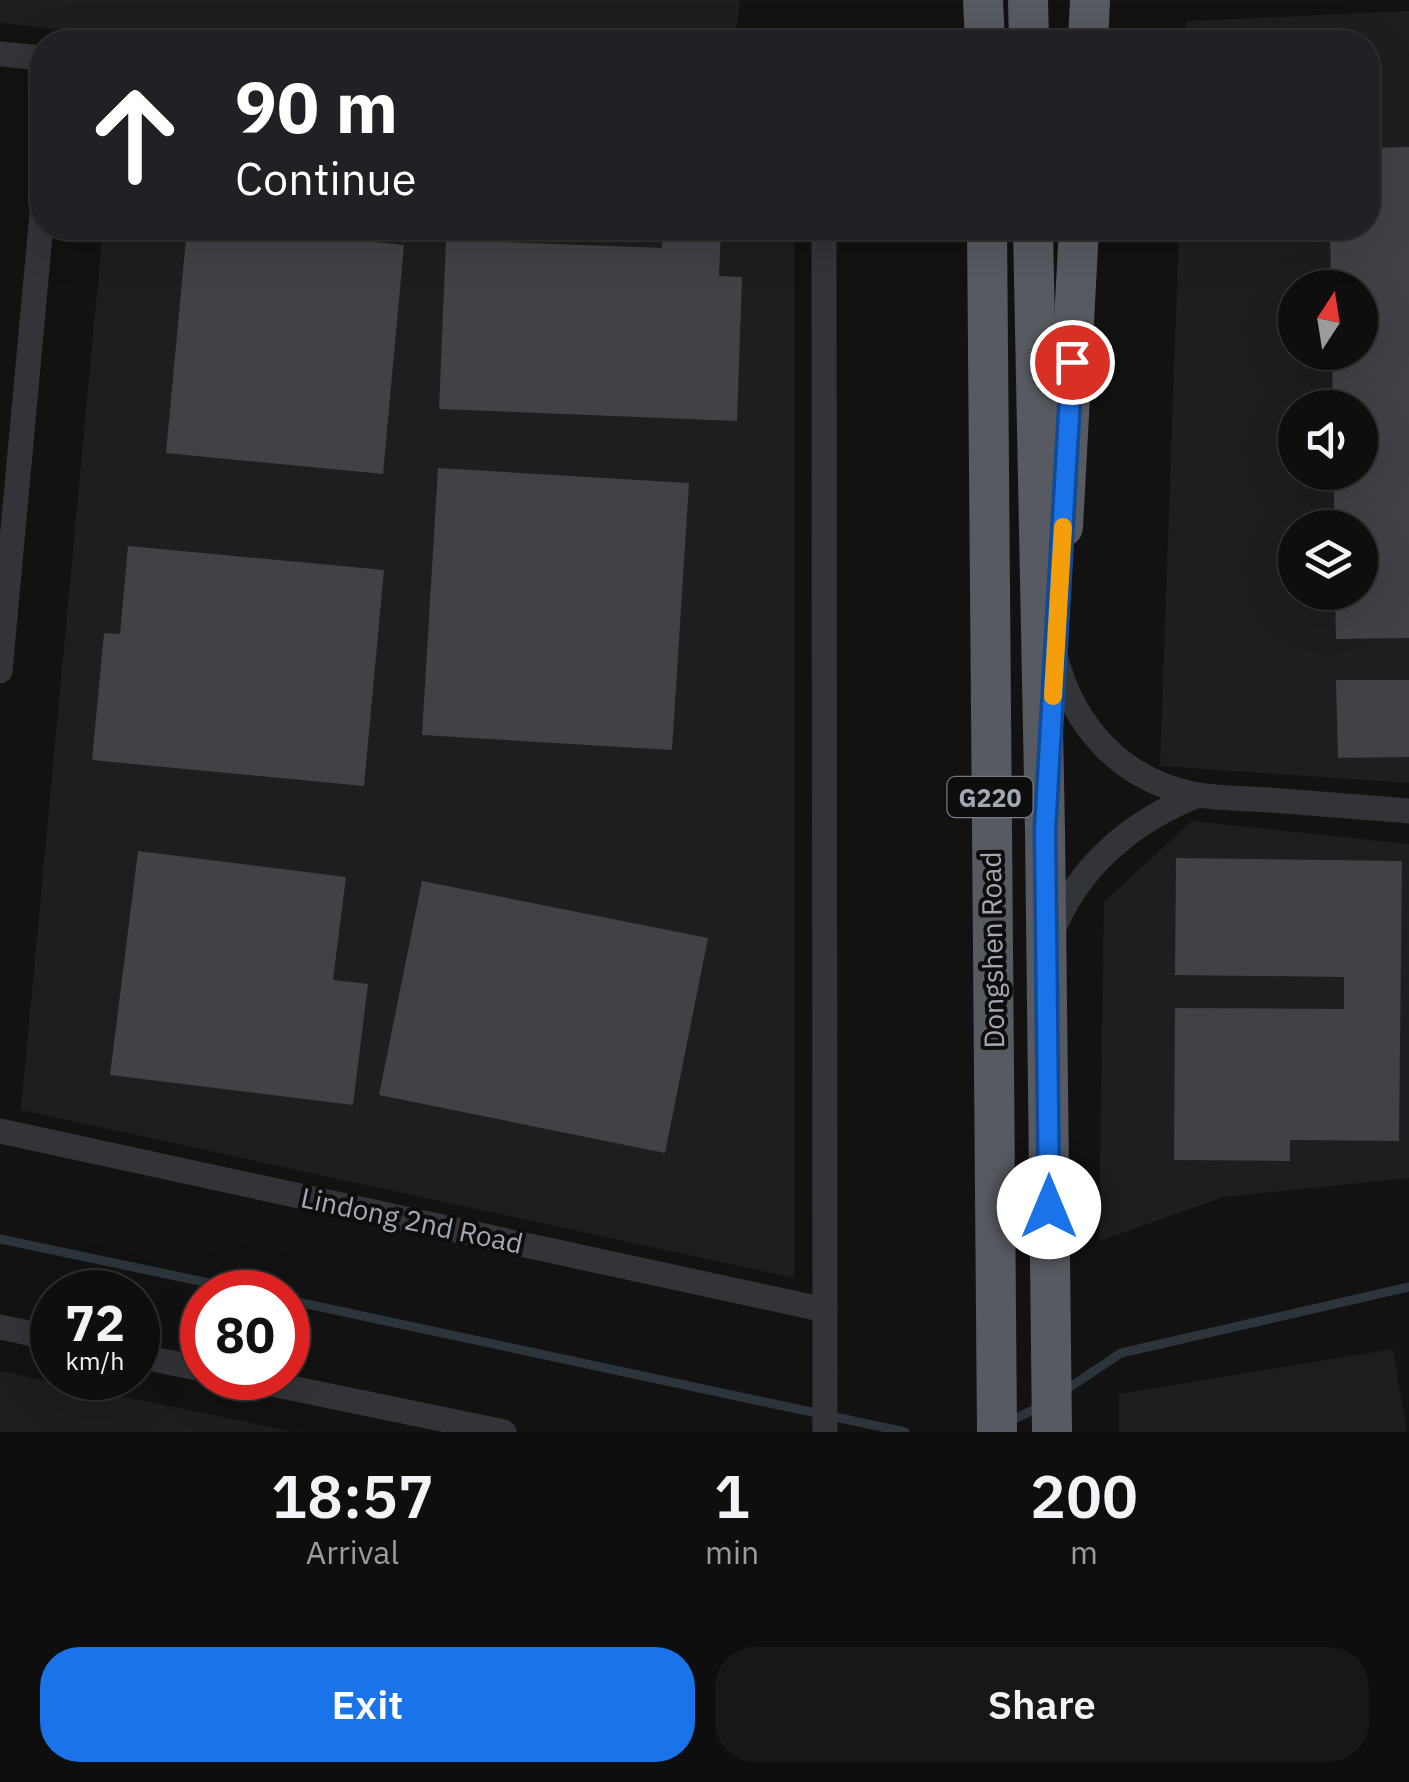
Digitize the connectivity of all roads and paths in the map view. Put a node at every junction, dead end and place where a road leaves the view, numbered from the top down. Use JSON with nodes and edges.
{"nodes":[{"id":1,"x":983,"y":0,"type":"edge"},
{"id":2,"x":1028,"y":0,"type":"edge"},
{"id":3,"x":1090,"y":0,"type":"edge"},
{"id":4,"x":984,"y":30,"type":"edge"},
{"id":5,"x":1029,"y":30,"type":"edge"},
{"id":6,"x":1089,"y":30,"type":"edge"},
{"id":7,"x":0,"y":54,"type":"edge"},
{"id":8,"x":30,"y":57,"type":"edge"},
{"id":9,"x":40,"y":240,"type":"edge"},
{"id":10,"x":824,"y":240,"type":"edge"},
{"id":11,"x":987,"y":240,"type":"edge"},
{"id":12,"x":1033,"y":240,"type":"edge"},
{"id":13,"x":1078,"y":240,"type":"edge"},
{"id":14,"x":1055,"y":655,"type":"junction"},
{"id":15,"x":0,"y":671,"type":"edge"},
{"id":16,"x":1198,"y":795,"type":"junction"},
{"id":17,"x":1409,"y":810,"type":"edge"},
{"id":18,"x":1045,"y":830,"type":"junction"},
{"id":19,"x":1046,"y":950,"type":"junction"},
{"id":20,"x":0,"y":1131,"type":"edge"},
{"id":21,"x":824,"y":1310,"type":"junction"},
{"id":22,"x":0,"y":1327,"type":"edge"},
{"id":23,"x":30,"y":1333,"type":"edge"},
{"id":24,"x":310,"y":1392,"type":"edge"},
{"id":25,"x":504,"y":1432,"type":"edge"},
{"id":26,"x":825,"y":1432,"type":"edge"},
{"id":27,"x":997,"y":1432,"type":"edge"},
{"id":28,"x":1052,"y":1432,"type":"edge"}],
"edges":[{"from":1,"to":4,"type":"highway"},
{"from":2,"to":5,"type":"highway"},
{"from":3,"to":6,"type":"highway"},
{"from":7,"to":8,"type":"street"},
{"from":9,"to":15,"type":"street"},
{"from":10,"to":21,"type":"street"},
{"from":11,"to":27,"type":"highway","name":"Dongshen Road","number":"G220"},
{"from":12,"to":18,"type":"highway","name":"Dongshen Road","number":"G220"},
{"from":13,"to":14,"type":"highway"},
{"from":14,"to":16,"type":"street"},
{"from":14,"to":18,"type":"highway"},
{"from":16,"to":17,"type":"street"},
{"from":16,"to":19,"type":"street"},
{"from":18,"to":19,"type":"highway","name":"Dongshen Road","number":"G220"},
{"from":19,"to":28,"type":"highway","name":"Dongshen Road","number":"G220"},
{"from":20,"to":21,"type":"street","name":"Lindong 2nd Road"},
{"from":21,"to":26,"type":"street"},
{"from":22,"to":23,"type":"street"},
{"from":24,"to":25,"type":"street"}]}
